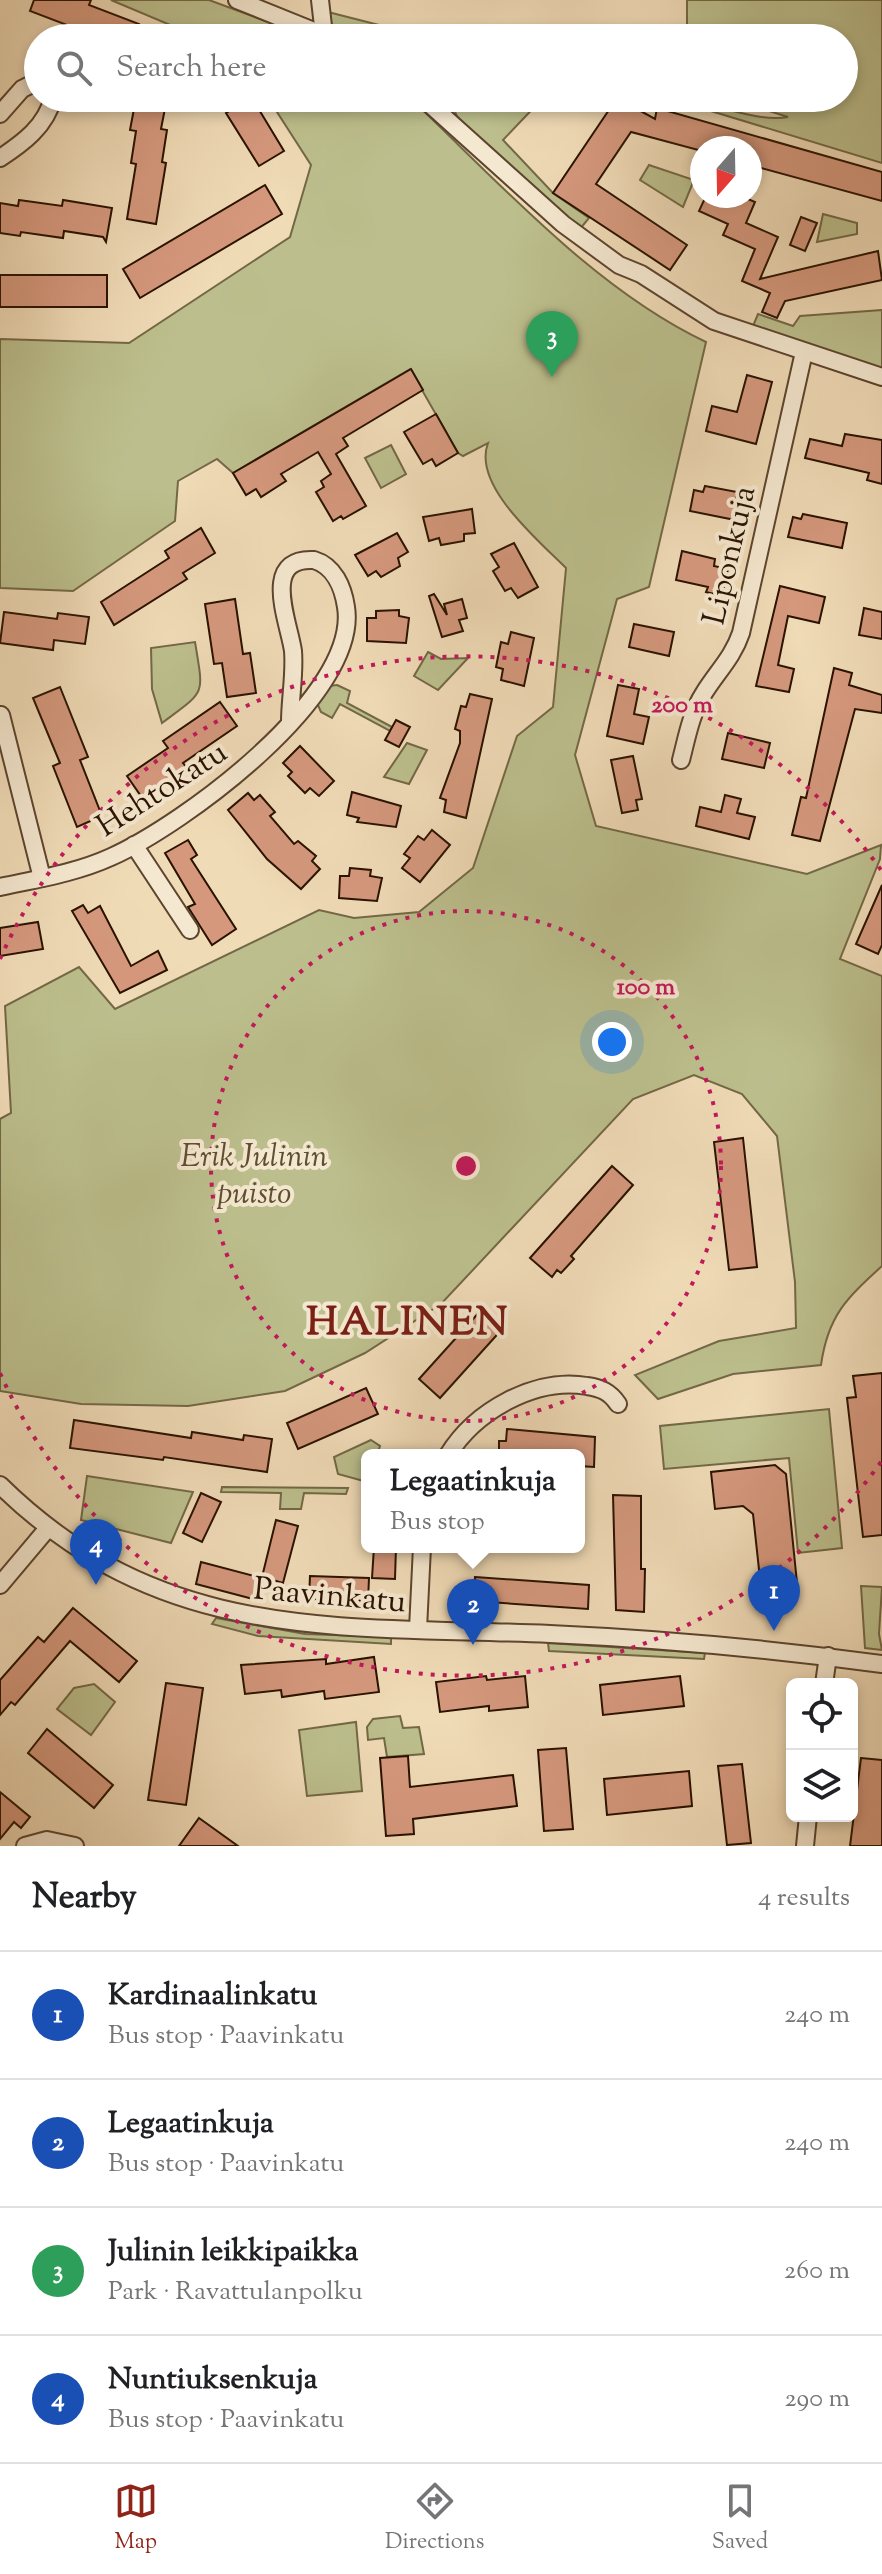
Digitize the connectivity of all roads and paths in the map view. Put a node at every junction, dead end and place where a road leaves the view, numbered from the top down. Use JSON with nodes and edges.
{"nodes":[{"id":1,"x":237,"y":0,"type":"edge"},
{"id":2,"x":320,"y":0,"type":"edge"},
{"id":3,"x":297,"y":24,"type":"edge"},
{"id":4,"x":325,"y":24,"type":"edge"},
{"id":5,"x":24,"y":88,"type":"edge"},
{"id":6,"x":48,"y":112,"type":"edge"},
{"id":7,"x":439,"y":112,"type":"edge"},
{"id":8,"x":0,"y":114,"type":"edge"},
{"id":9,"x":0,"y":158,"type":"edge"},
{"id":10,"x":804,"y":352,"type":"junction"},
{"id":11,"x":882,"y":377,"type":"edge"},
{"id":12,"x":1,"y":715,"type":"edge"},
{"id":13,"x":290,"y":722,"type":"junction"},
{"id":14,"x":681,"y":760,"type":"dead end"},
{"id":15,"x":134,"y":845,"type":"junction"},
{"id":16,"x":42,"y":878,"type":"junction"},
{"id":17,"x":0,"y":887,"type":"edge"},
{"id":18,"x":190,"y":930,"type":"dead end"},
{"id":19,"x":618,"y":1404,"type":"dead end"},
{"id":20,"x":453,"y":1449,"type":"edge"},
{"id":21,"x":0,"y":1485,"type":"edge"},
{"id":22,"x":48,"y":1528,"type":"junction"},
{"id":23,"x":422,"y":1553,"type":"edge"},
{"id":24,"x":0,"y":1585,"type":"edge"},
{"id":25,"x":418,"y":1629,"type":"junction"},
{"id":26,"x":828,"y":1656,"type":"junction"},
{"id":27,"x":882,"y":1664,"type":"edge"},
{"id":28,"x":825,"y":1678,"type":"edge"},
{"id":29,"x":807,"y":1822,"type":"edge"},
{"id":30,"x":25,"y":1846,"type":"edge"},
{"id":31,"x":75,"y":1846,"type":"edge"},
{"id":32,"x":805,"y":1846,"type":"edge"}],
"edges":[{"from":1,"to":3,"type":"street"},
{"from":2,"to":4,"type":"street"},
{"from":5,"to":8,"type":"street"},
{"from":6,"to":9,"type":"street"},
{"from":7,"to":10,"type":"street"},
{"from":10,"to":11,"type":"street"},
{"from":10,"to":14,"type":"street","name":"Liponkuja"},
{"from":12,"to":16,"type":"street"},
{"from":13,"to":13,"type":"street","name":"Hehtokatu"},
{"from":13,"to":15,"type":"street","name":"Hehtokatu"},
{"from":15,"to":16,"type":"street","name":"Hehtokatu"},
{"from":15,"to":18,"type":"street"},
{"from":16,"to":17,"type":"street","name":"Hehtokatu"},
{"from":19,"to":20,"type":"street"},
{"from":21,"to":22,"type":"street","name":"Paavinkatu"},
{"from":22,"to":24,"type":"street"},
{"from":22,"to":25,"type":"street","name":"Paavinkatu"},
{"from":23,"to":25,"type":"street"},
{"from":25,"to":26,"type":"street","name":"Paavinkatu"},
{"from":26,"to":27,"type":"street","name":"Paavinkatu"},
{"from":26,"to":28,"type":"street"},
{"from":29,"to":32,"type":"street"},
{"from":30,"to":31,"type":"street"}]}
